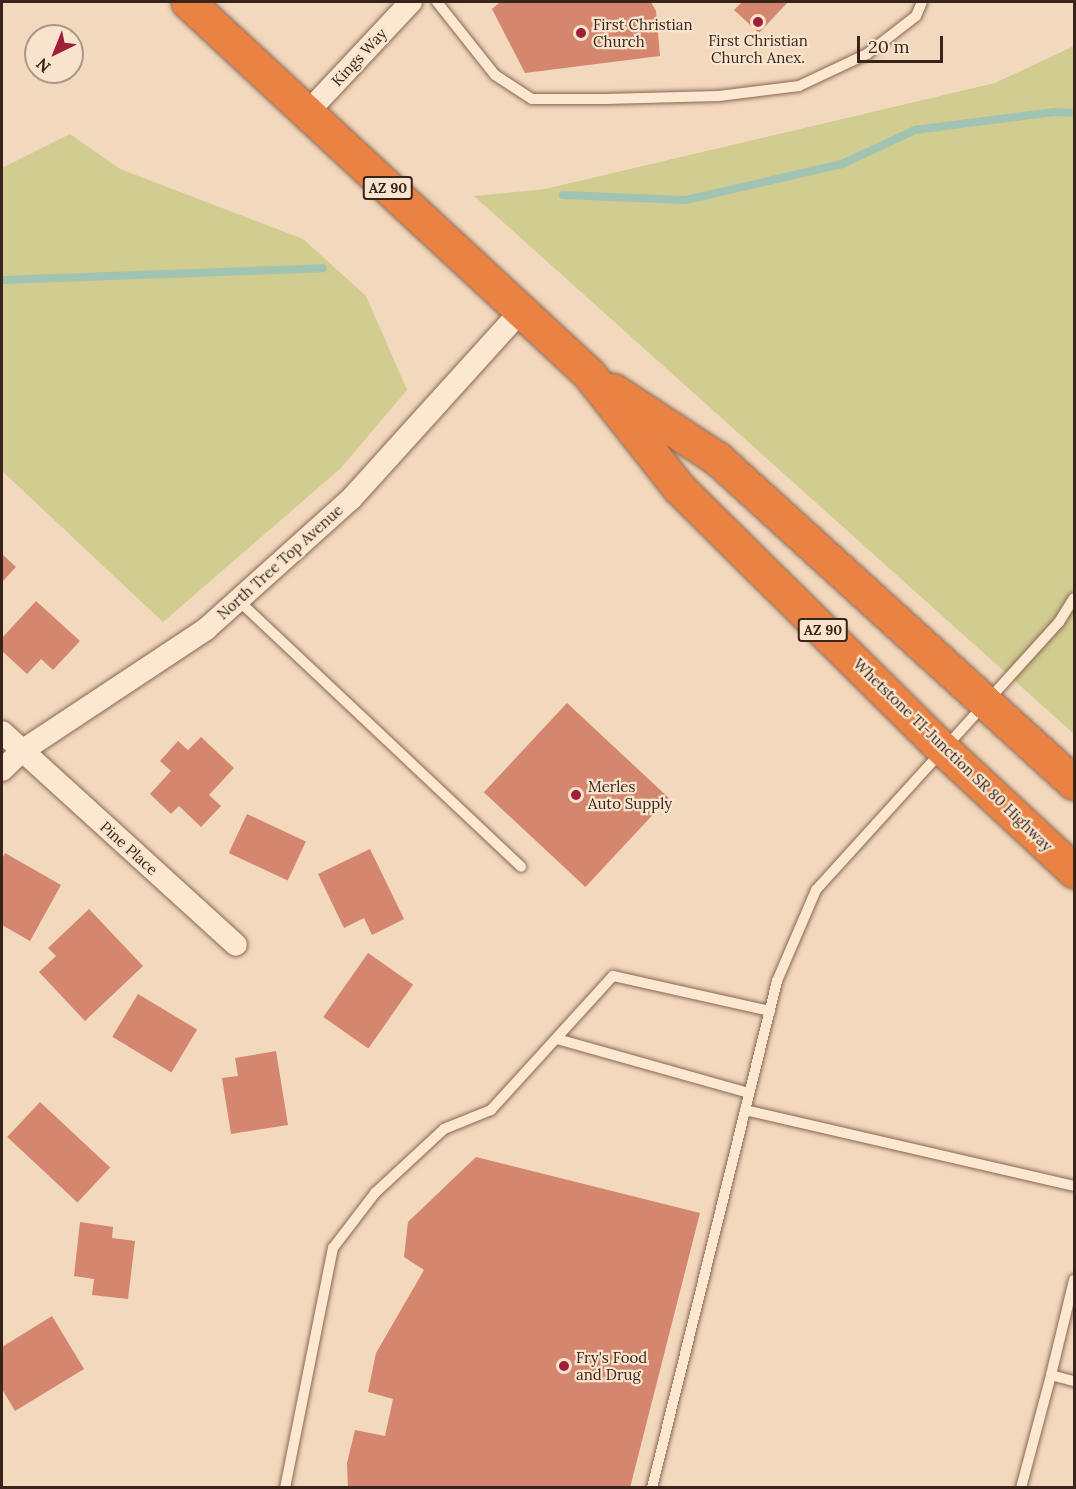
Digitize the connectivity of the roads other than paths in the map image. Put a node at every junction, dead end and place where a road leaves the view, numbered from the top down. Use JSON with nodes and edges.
{"nodes":[{"id":1,"x":188,"y":2,"type":"edge"},
{"id":2,"x":411,"y":2,"type":"edge"},
{"id":3,"x":437,"y":2,"type":"edge"},
{"id":4,"x":922,"y":2,"type":"edge"},
{"id":5,"x":307,"y":113,"type":"junction"},
{"id":6,"x":521,"y":311,"type":"junction"},
{"id":7,"x":589,"y":374,"type":"junction"},
{"id":8,"x":1074,"y":598,"type":"edge"},
{"id":9,"x":238,"y":600,"type":"junction"},
{"id":10,"x":987,"y":703,"type":"junction"},
{"id":11,"x":2,"y":732,"type":"edge"},
{"id":12,"x":944,"y":750,"type":"junction"},
{"id":13,"x":22,"y":751,"type":"junction"},
{"id":14,"x":2,"y":770,"type":"edge"},
{"id":15,"x":1074,"y":783,"type":"edge"},
{"id":16,"x":521,"y":867,"type":"dead end"},
{"id":17,"x":1074,"y":871,"type":"edge"},
{"id":18,"x":236,"y":945,"type":"dead end"},
{"id":19,"x":770,"y":1011,"type":"junction"},
{"id":20,"x":557,"y":1039,"type":"junction"},
{"id":21,"x":749,"y":1094,"type":"junction"},
{"id":22,"x":745,"y":1110,"type":"junction"},
{"id":23,"x":1074,"y":1186,"type":"edge"},
{"id":24,"x":1074,"y":1280,"type":"edge"},
{"id":25,"x":1052,"y":1375,"type":"junction"},
{"id":26,"x":1074,"y":1381,"type":"edge"},
{"id":27,"x":285,"y":1488,"type":"edge"},
{"id":28,"x":652,"y":1488,"type":"edge"},
{"id":29,"x":1021,"y":1488,"type":"edge"}],
"edges":[{"from":1,"to":5,"type":"highway","name":"Whetstone TI-Junction SR 80 Highway","number":"AZ 90"},
{"from":2,"to":5,"type":"street","name":"Kings Way"},
{"from":3,"to":4,"type":"lane"},
{"from":5,"to":6,"type":"highway","name":"Whetstone TI-Junction SR 80 Highway","number":"AZ 90"},
{"from":6,"to":7,"type":"highway","name":"Whetstone TI-Junction SR 80 Highway","number":"AZ 90"},
{"from":6,"to":9,"type":"street","name":"North Tree Top Avenue"},
{"from":7,"to":10,"type":"highway","name":"Whetstone TI-Junction SR 80 Highway","number":"AZ 90"},
{"from":7,"to":12,"type":"highway","name":"Whetstone TI-Junction SR 80 Highway","number":"AZ 90"},
{"from":8,"to":10,"type":"lane"},
{"from":9,"to":13,"type":"street","name":"North Tree Top Avenue"},
{"from":9,"to":16,"type":"lane"},
{"from":10,"to":12,"type":"lane"},
{"from":10,"to":15,"type":"highway","name":"Whetstone TI-Junction SR 80 Highway","number":"AZ 90"},
{"from":11,"to":13,"type":"street","name":"Pine Place"},
{"from":12,"to":17,"type":"highway","name":"Whetstone TI-Junction SR 80 Highway","number":"AZ 90"},
{"from":12,"to":19,"type":"lane"},
{"from":13,"to":14,"type":"street","name":"North Tree Top Avenue"},
{"from":13,"to":18,"type":"street","name":"Pine Place"},
{"from":19,"to":20,"type":"lane"},
{"from":19,"to":21,"type":"lane"},
{"from":20,"to":21,"type":"lane"},
{"from":20,"to":27,"type":"lane"},
{"from":21,"to":22,"type":"lane"},
{"from":22,"to":23,"type":"lane"},
{"from":22,"to":28,"type":"lane"},
{"from":24,"to":25,"type":"lane"},
{"from":25,"to":26,"type":"lane"},
{"from":25,"to":29,"type":"lane"}]}
